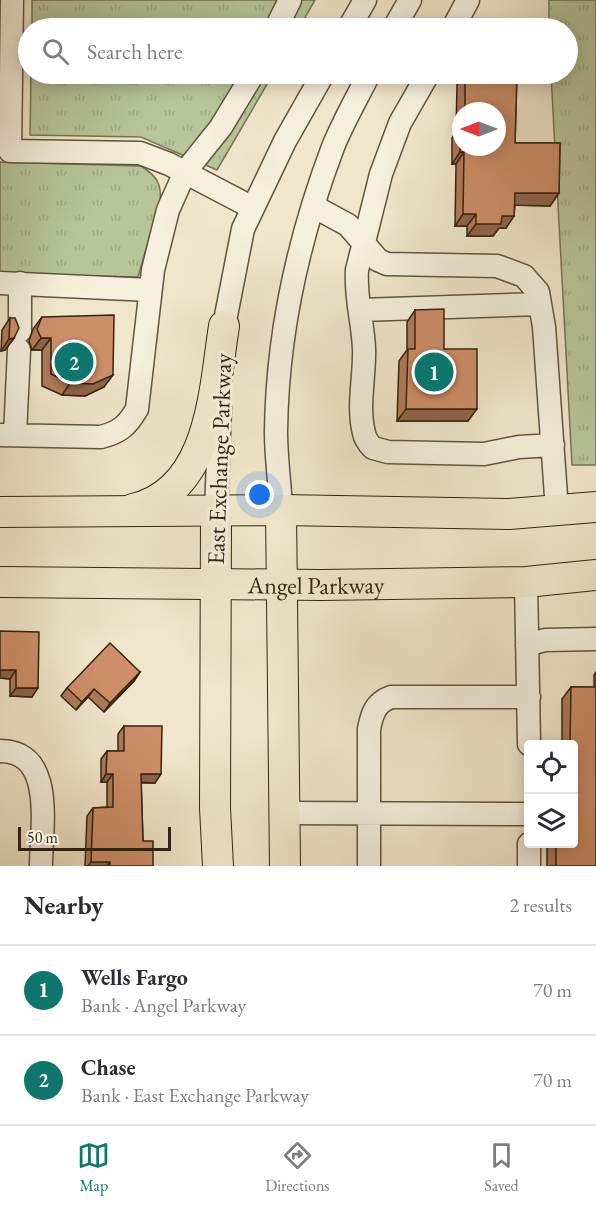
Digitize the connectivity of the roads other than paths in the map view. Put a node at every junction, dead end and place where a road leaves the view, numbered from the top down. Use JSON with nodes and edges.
{"nodes":[{"id":1,"x":12,"y":0,"type":"edge"},
{"id":2,"x":290,"y":0,"type":"edge"},
{"id":3,"x":365,"y":0,"type":"edge"},
{"id":4,"x":410,"y":0,"type":"edge"},
{"id":5,"x":468,"y":0,"type":"edge"},
{"id":6,"x":281,"y":18,"type":"edge"},
{"id":7,"x":355,"y":18,"type":"edge"},
{"id":8,"x":400,"y":18,"type":"edge"},
{"id":9,"x":458,"y":18,"type":"edge"},
{"id":10,"x":247,"y":84,"type":"edge"},
{"id":11,"x":317,"y":84,"type":"edge"},
{"id":12,"x":364,"y":84,"type":"edge"},
{"id":13,"x":422,"y":84,"type":"edge"},
{"id":14,"x":185,"y":172,"type":"junction"},
{"id":15,"x":313,"y":206,"type":"junction"},
{"id":16,"x":253,"y":208,"type":"junction"},
{"id":17,"x":363,"y":240,"type":"junction"},
{"id":18,"x":10,"y":283,"type":"edge"},
{"id":19,"x":150,"y":290,"type":"junction"},
{"id":20,"x":540,"y":304,"type":"junction"},
{"id":21,"x":360,"y":310,"type":"junction"},
{"id":22,"x":224,"y":326,"type":"junction"},
{"id":23,"x":8,"y":435,"type":"edge"},
{"id":24,"x":553,"y":445,"type":"junction"},
{"id":25,"x":596,"y":507,"type":"edge"},
{"id":26,"x":281,"y":510,"type":"junction"},
{"id":27,"x":557,"y":510,"type":"junction"},
{"id":28,"x":0,"y":512,"type":"edge"},
{"id":29,"x":120,"y":512,"type":"junction"},
{"id":30,"x":216,"y":512,"type":"junction"},
{"id":31,"x":596,"y":575,"type":"edge"},
{"id":32,"x":0,"y":582,"type":"edge"},
{"id":33,"x":526,"y":582,"type":"junction"},
{"id":34,"x":216,"y":585,"type":"junction"},
{"id":35,"x":281,"y":585,"type":"junction"},
{"id":36,"x":596,"y":639,"type":"edge"},
{"id":37,"x":527,"y":645,"type":"junction"},
{"id":38,"x":529,"y":697,"type":"junction"},
{"id":39,"x":529,"y":740,"type":"edge"},
{"id":40,"x":0,"y":751,"type":"edge"},
{"id":41,"x":285,"y":813,"type":"junction"},
{"id":42,"x":369,"y":813,"type":"junction"},
{"id":43,"x":524,"y":814,"type":"edge"},
{"id":44,"x":529,"y":848,"type":"edge"},
{"id":45,"x":41,"y":866,"type":"edge"},
{"id":46,"x":218,"y":866,"type":"edge"},
{"id":47,"x":285,"y":866,"type":"edge"},
{"id":48,"x":369,"y":866,"type":"edge"},
{"id":49,"x":529,"y":866,"type":"edge"}],
"edges":[{"from":1,"to":14,"type":"street"},
{"from":2,"to":6,"type":"street"},
{"from":3,"to":7,"type":"street"},
{"from":4,"to":8,"type":"street"},
{"from":5,"to":9,"type":"street"},
{"from":10,"to":14,"type":"street"},
{"from":11,"to":16,"type":"street","name":"East Exchange Parkway"},
{"from":12,"to":15,"type":"street"},
{"from":13,"to":17,"type":"street"},
{"from":14,"to":16,"type":"street"},
{"from":14,"to":19,"type":"street"},
{"from":15,"to":17,"type":"street"},
{"from":15,"to":26,"type":"street"},
{"from":16,"to":22,"type":"street","name":"East Exchange Parkway"},
{"from":17,"to":20,"type":"street"},
{"from":17,"to":21,"type":"street"},
{"from":18,"to":19,"type":"street"},
{"from":18,"to":23,"type":"street"},
{"from":19,"to":23,"type":"street"},
{"from":20,"to":21,"type":"street"},
{"from":20,"to":24,"type":"street"},
{"from":21,"to":24,"type":"street"},
{"from":22,"to":29,"type":"main road"},
{"from":22,"to":30,"type":"street","name":"East Exchange Parkway"},
{"from":24,"to":27,"type":"street"},
{"from":25,"to":27,"type":"main road"},
{"from":26,"to":27,"type":"main road"},
{"from":26,"to":30,"type":"main road"},
{"from":26,"to":35,"type":"main road"},
{"from":28,"to":29,"type":"main road"},
{"from":29,"to":30,"type":"main road"},
{"from":30,"to":34,"type":"main road","name":"East Exchange Parkway"},
{"from":31,"to":33,"type":"main road","name":"Angel Parkway"},
{"from":32,"to":34,"type":"main road","name":"Angel Parkway"},
{"from":33,"to":35,"type":"main road","name":"Angel Parkway"},
{"from":33,"to":37,"type":"street"},
{"from":34,"to":35,"type":"main road","name":"Angel Parkway"},
{"from":34,"to":46,"type":"main road","name":"East Exchange Parkway"},
{"from":35,"to":41,"type":"main road"},
{"from":36,"to":37,"type":"street"},
{"from":37,"to":38,"type":"street"},
{"from":38,"to":39,"type":"street"},
{"from":38,"to":42,"type":"street"},
{"from":40,"to":45,"type":"street"},
{"from":41,"to":42,"type":"street"},
{"from":41,"to":47,"type":"main road"},
{"from":42,"to":43,"type":"street"},
{"from":42,"to":48,"type":"street"},
{"from":44,"to":49,"type":"street"}]}
